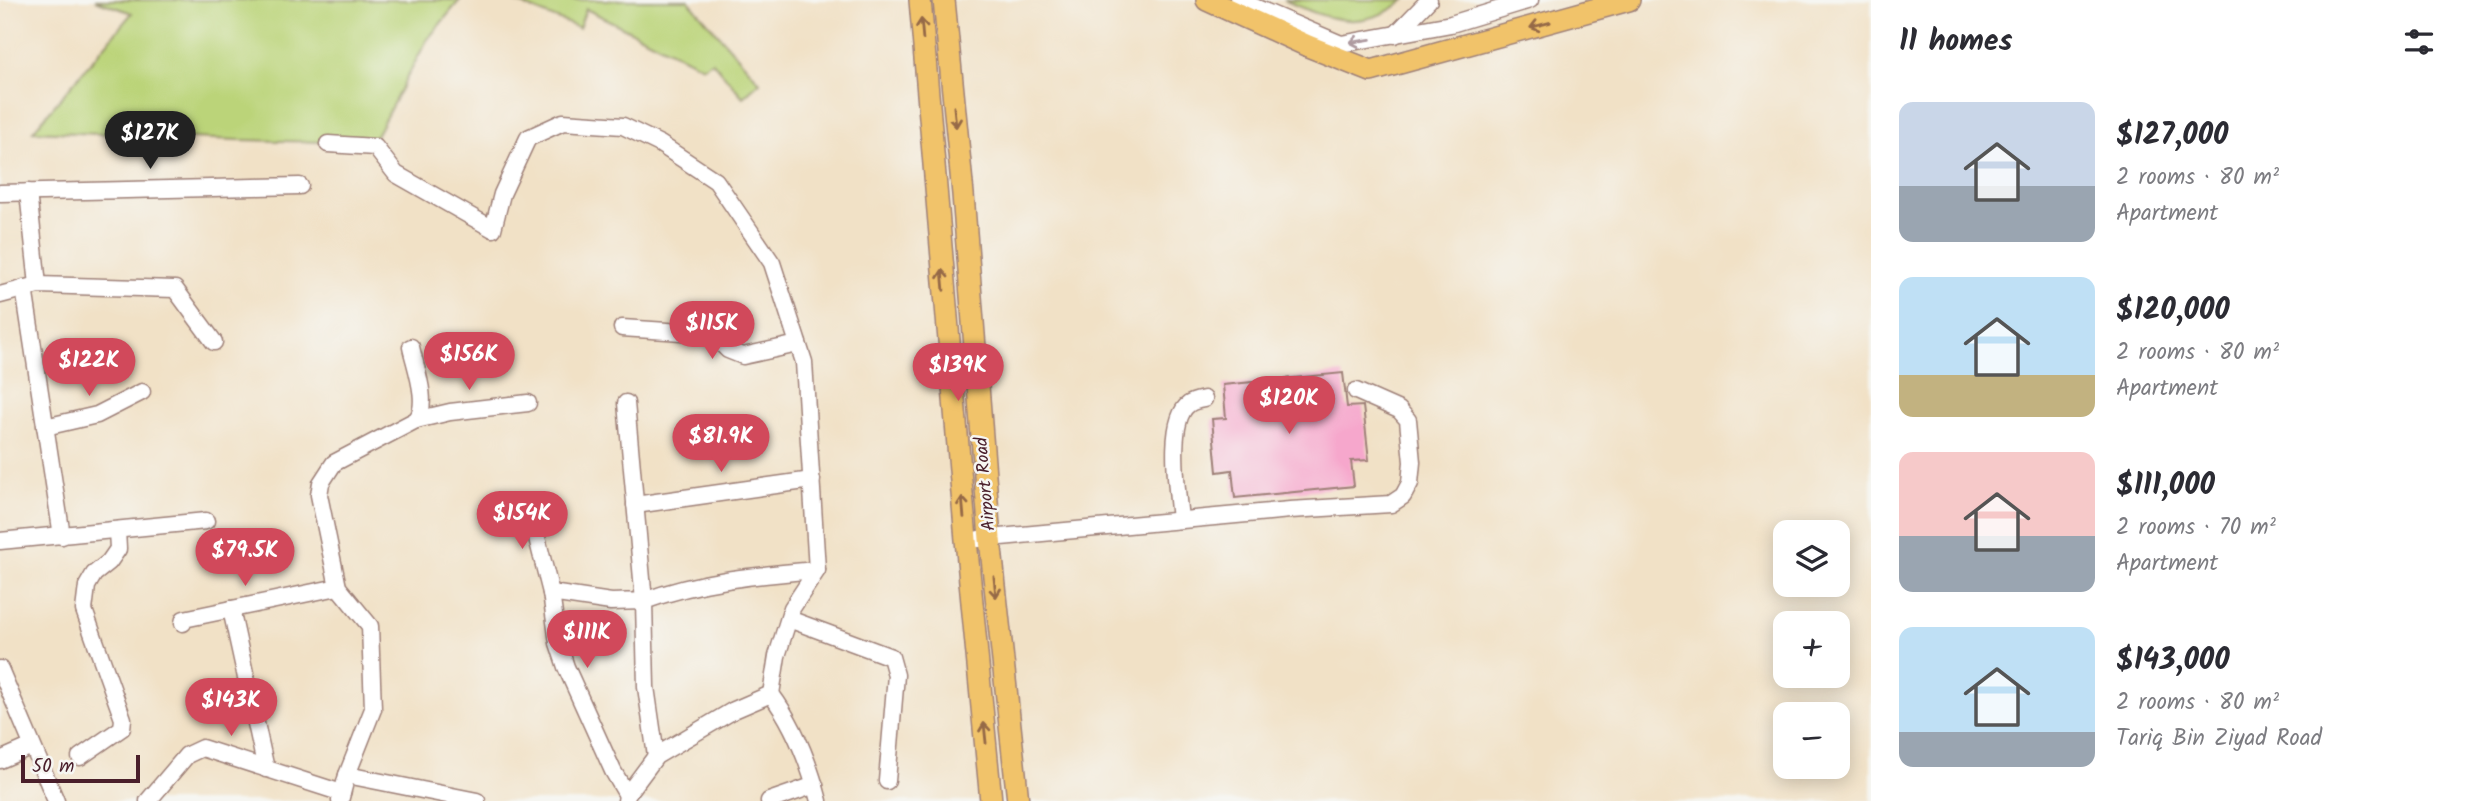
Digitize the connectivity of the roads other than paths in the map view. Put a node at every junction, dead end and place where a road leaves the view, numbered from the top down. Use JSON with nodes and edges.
{"nodes":[{"id":1,"x":920,"y":0,"type":"edge"},
{"id":2,"x":944,"y":0,"type":"edge"},
{"id":3,"x":955,"y":0,"type":"edge"},
{"id":4,"x":1208,"y":0,"type":"edge"},
{"id":5,"x":1238,"y":0,"type":"edge"},
{"id":6,"x":1429,"y":0,"type":"edge"},
{"id":7,"x":1508,"y":0,"type":"edge"},
{"id":8,"x":1530,"y":0,"type":"edge"},
{"id":9,"x":1629,"y":0,"type":"edge"},
{"id":10,"x":1451,"y":23,"type":"junction"},
{"id":11,"x":1395,"y":34,"type":"junction"},
{"id":12,"x":951,"y":78,"type":"junction"},
{"id":13,"x":328,"y":145,"type":"dead end"},
{"id":14,"x":300,"y":186,"type":"dead end"},
{"id":15,"x":27,"y":192,"type":"junction"},
{"id":16,"x":0,"y":193,"type":"edge"},
{"id":17,"x":31,"y":286,"type":"junction"},
{"id":18,"x":0,"y":295,"type":"edge"},
{"id":19,"x":622,"y":328,"type":"dead end"},
{"id":20,"x":214,"y":342,"type":"dead end"},
{"id":21,"x":798,"y":344,"type":"junction"},
{"id":22,"x":411,"y":347,"type":"dead end"},
{"id":23,"x":1356,"y":391,"type":"dead end"},
{"id":24,"x":142,"y":392,"type":"dead end"},
{"id":25,"x":1204,"y":399,"type":"dead end"},
{"id":26,"x":528,"y":403,"type":"dead end"},
{"id":27,"x":626,"y":403,"type":"dead end"},
{"id":28,"x":416,"y":420,"type":"junction"},
{"id":29,"x":45,"y":427,"type":"junction"},
{"id":30,"x":812,"y":480,"type":"junction"},
{"id":31,"x":635,"y":505,"type":"junction"},
{"id":32,"x":488,"y":513,"type":"dead end"},
{"id":33,"x":1180,"y":520,"type":"junction"},
{"id":34,"x":206,"y":521,"type":"dead end"},
{"id":35,"x":117,"y":530,"type":"junction"},
{"id":36,"x":62,"y":536,"type":"junction"},
{"id":37,"x":990,"y":539,"type":"junction"},
{"id":38,"x":966,"y":540,"type":"junction"},
{"id":39,"x":0,"y":541,"type":"edge"},
{"id":40,"x":817,"y":570,"type":"junction"},
{"id":41,"x":338,"y":587,"type":"junction"},
{"id":42,"x":551,"y":593,"type":"junction"},
{"id":43,"x":644,"y":601,"type":"junction"},
{"id":44,"x":231,"y":609,"type":"junction"},
{"id":45,"x":789,"y":619,"type":"junction"},
{"id":46,"x":183,"y":624,"type":"dead end"},
{"id":47,"x":0,"y":669,"type":"edge"},
{"id":48,"x":771,"y":694,"type":"junction"},
{"id":49,"x":32,"y":746,"type":"junction"},
{"id":50,"x":656,"y":756,"type":"junction"},
{"id":51,"x":80,"y":757,"type":"dead end"},
{"id":52,"x":0,"y":760,"type":"edge"},
{"id":53,"x":266,"y":769,"type":"junction"},
{"id":54,"x":347,"y":775,"type":"junction"},
{"id":55,"x":887,"y":780,"type":"dead end"},
{"id":56,"x":815,"y":785,"type":"junction"},
{"id":57,"x":341,"y":797,"type":"edge"},
{"id":58,"x":627,"y":798,"type":"edge"},
{"id":59,"x":56,"y":801,"type":"edge"},
{"id":60,"x":148,"y":801,"type":"edge"},
{"id":61,"x":477,"y":801,"type":"edge"},
{"id":62,"x":769,"y":801,"type":"edge"},
{"id":63,"x":819,"y":801,"type":"edge"},
{"id":64,"x":991,"y":801,"type":"edge"},
{"id":65,"x":1018,"y":801,"type":"edge"}],
"edges":[{"from":38,"to":1,"type":"main road","name":"Airport Road","one_way":true},
{"from":2,"to":12,"type":"main road","name":"Airport Road"},
{"from":3,"to":12,"type":"main road"},
{"from":9,"to":4,"type":"main road","one_way":true},
{"from":11,"to":5,"type":"street","one_way":true},
{"from":6,"to":11,"type":"street"},
{"from":7,"to":10,"type":"street"},
{"from":8,"to":10,"type":"street"},
{"from":10,"to":11,"type":"street"},
{"from":12,"to":37,"type":"main road","name":"Airport Road","one_way":true},
{"from":13,"to":21,"type":"street"},
{"from":14,"to":15,"type":"street"},
{"from":15,"to":16,"type":"street"},
{"from":15,"to":17,"type":"street"},
{"from":17,"to":18,"type":"street"},
{"from":17,"to":20,"type":"street"},
{"from":17,"to":29,"type":"street"},
{"from":19,"to":21,"type":"street"},
{"from":21,"to":30,"type":"street"},
{"from":22,"to":28,"type":"street"},
{"from":23,"to":33,"type":"street"},
{"from":24,"to":29,"type":"street"},
{"from":25,"to":33,"type":"street"},
{"from":26,"to":28,"type":"street"},
{"from":27,"to":31,"type":"street"},
{"from":28,"to":41,"type":"street"},
{"from":29,"to":36,"type":"street"},
{"from":30,"to":31,"type":"street"},
{"from":30,"to":40,"type":"street"},
{"from":31,"to":43,"type":"street"},
{"from":32,"to":42,"type":"street"},
{"from":33,"to":37,"type":"street"},
{"from":34,"to":35,"type":"street"},
{"from":35,"to":36,"type":"street"},
{"from":35,"to":51,"type":"street"},
{"from":36,"to":39,"type":"street"},
{"from":37,"to":38,"type":"street"},
{"from":37,"to":65,"type":"main road","name":"Airport Road","one_way":true},
{"from":64,"to":38,"type":"main road","name":"Airport Road","one_way":true},
{"from":40,"to":43,"type":"street"},
{"from":40,"to":45,"type":"street"},
{"from":41,"to":44,"type":"street"},
{"from":41,"to":54,"type":"street"},
{"from":42,"to":43,"type":"street"},
{"from":42,"to":58,"type":"street"},
{"from":43,"to":50,"type":"street"},
{"from":44,"to":46,"type":"street"},
{"from":44,"to":53,"type":"street"},
{"from":45,"to":48,"type":"street"},
{"from":45,"to":55,"type":"street"},
{"from":47,"to":49,"type":"street"},
{"from":48,"to":50,"type":"street"},
{"from":48,"to":56,"type":"street"},
{"from":49,"to":52,"type":"street"},
{"from":49,"to":59,"type":"street"},
{"from":50,"to":58,"type":"street"},
{"from":53,"to":57,"type":"street"},
{"from":53,"to":60,"type":"street"},
{"from":54,"to":57,"type":"street"},
{"from":54,"to":61,"type":"street"},
{"from":56,"to":62,"type":"street"},
{"from":56,"to":63,"type":"street"}]}
